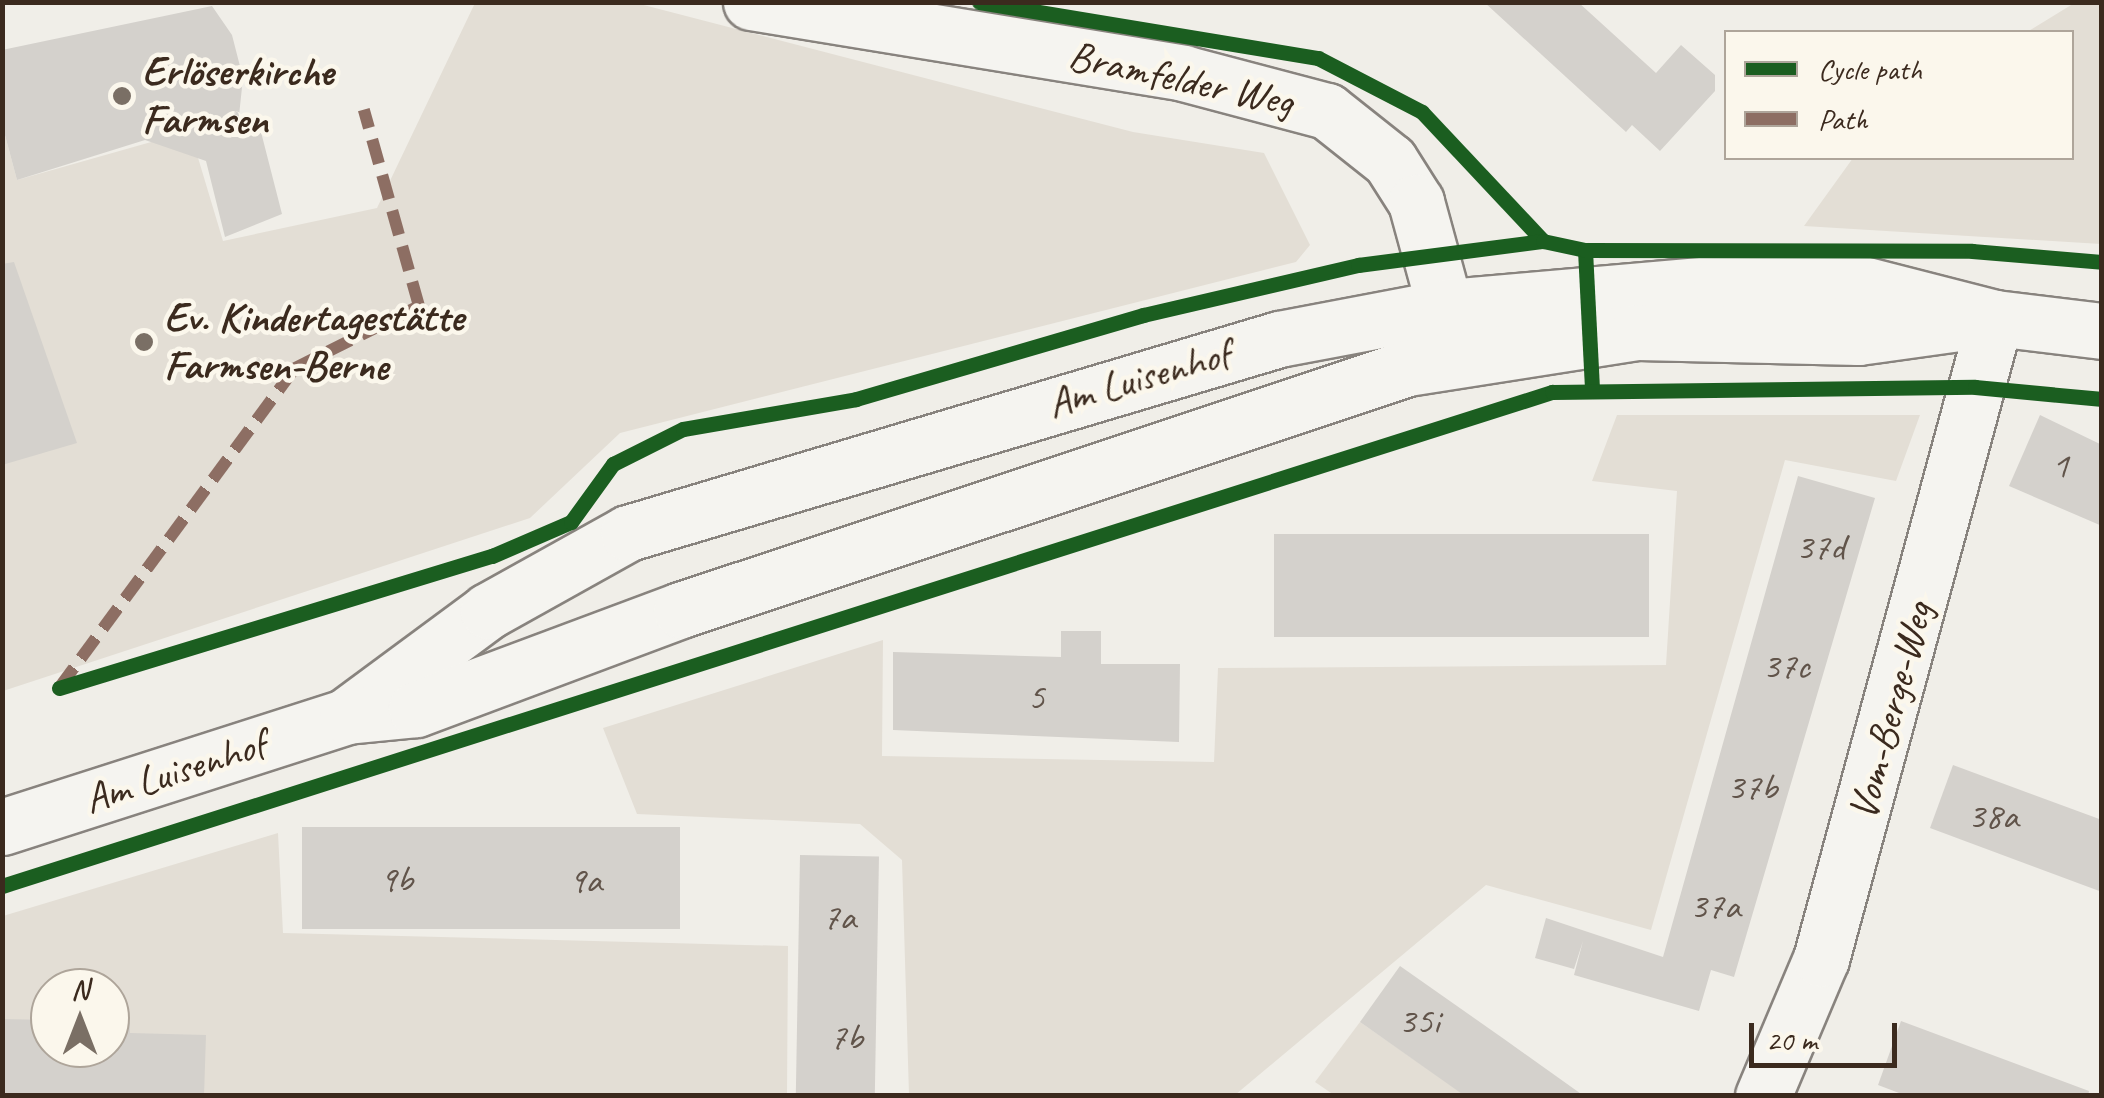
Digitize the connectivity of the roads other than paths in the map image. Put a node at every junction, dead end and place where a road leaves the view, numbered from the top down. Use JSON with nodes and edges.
{"nodes":[{"id":1,"x":751,"y":2,"type":"edge"},
{"id":2,"x":1994,"y":318,"type":"junction"},
{"id":3,"x":1454,"y":331,"type":"junction"},
{"id":4,"x":2102,"y":331,"type":"edge"},
{"id":5,"x":347,"y":716,"type":"junction"},
{"id":6,"x":2,"y":828,"type":"edge"},
{"id":7,"x":1763,"y":1096,"type":"edge"}],
"edges":[{"from":1,"to":3,"type":"main road","name":"Bramfelder Weg"},
{"from":2,"to":3,"type":"main road","name":"Am Luisenhof"},
{"from":2,"to":4,"type":"main road","name":"Am Luisenhof"},
{"from":2,"to":7,"type":"main road","name":"Vom-Berge-Weg"},
{"from":3,"to":5,"type":"main road","name":"Am Luisenhof"},
{"from":3,"to":5,"type":"main road","name":"Am Luisenhof"},
{"from":5,"to":6,"type":"main road","name":"Am Luisenhof"}]}
